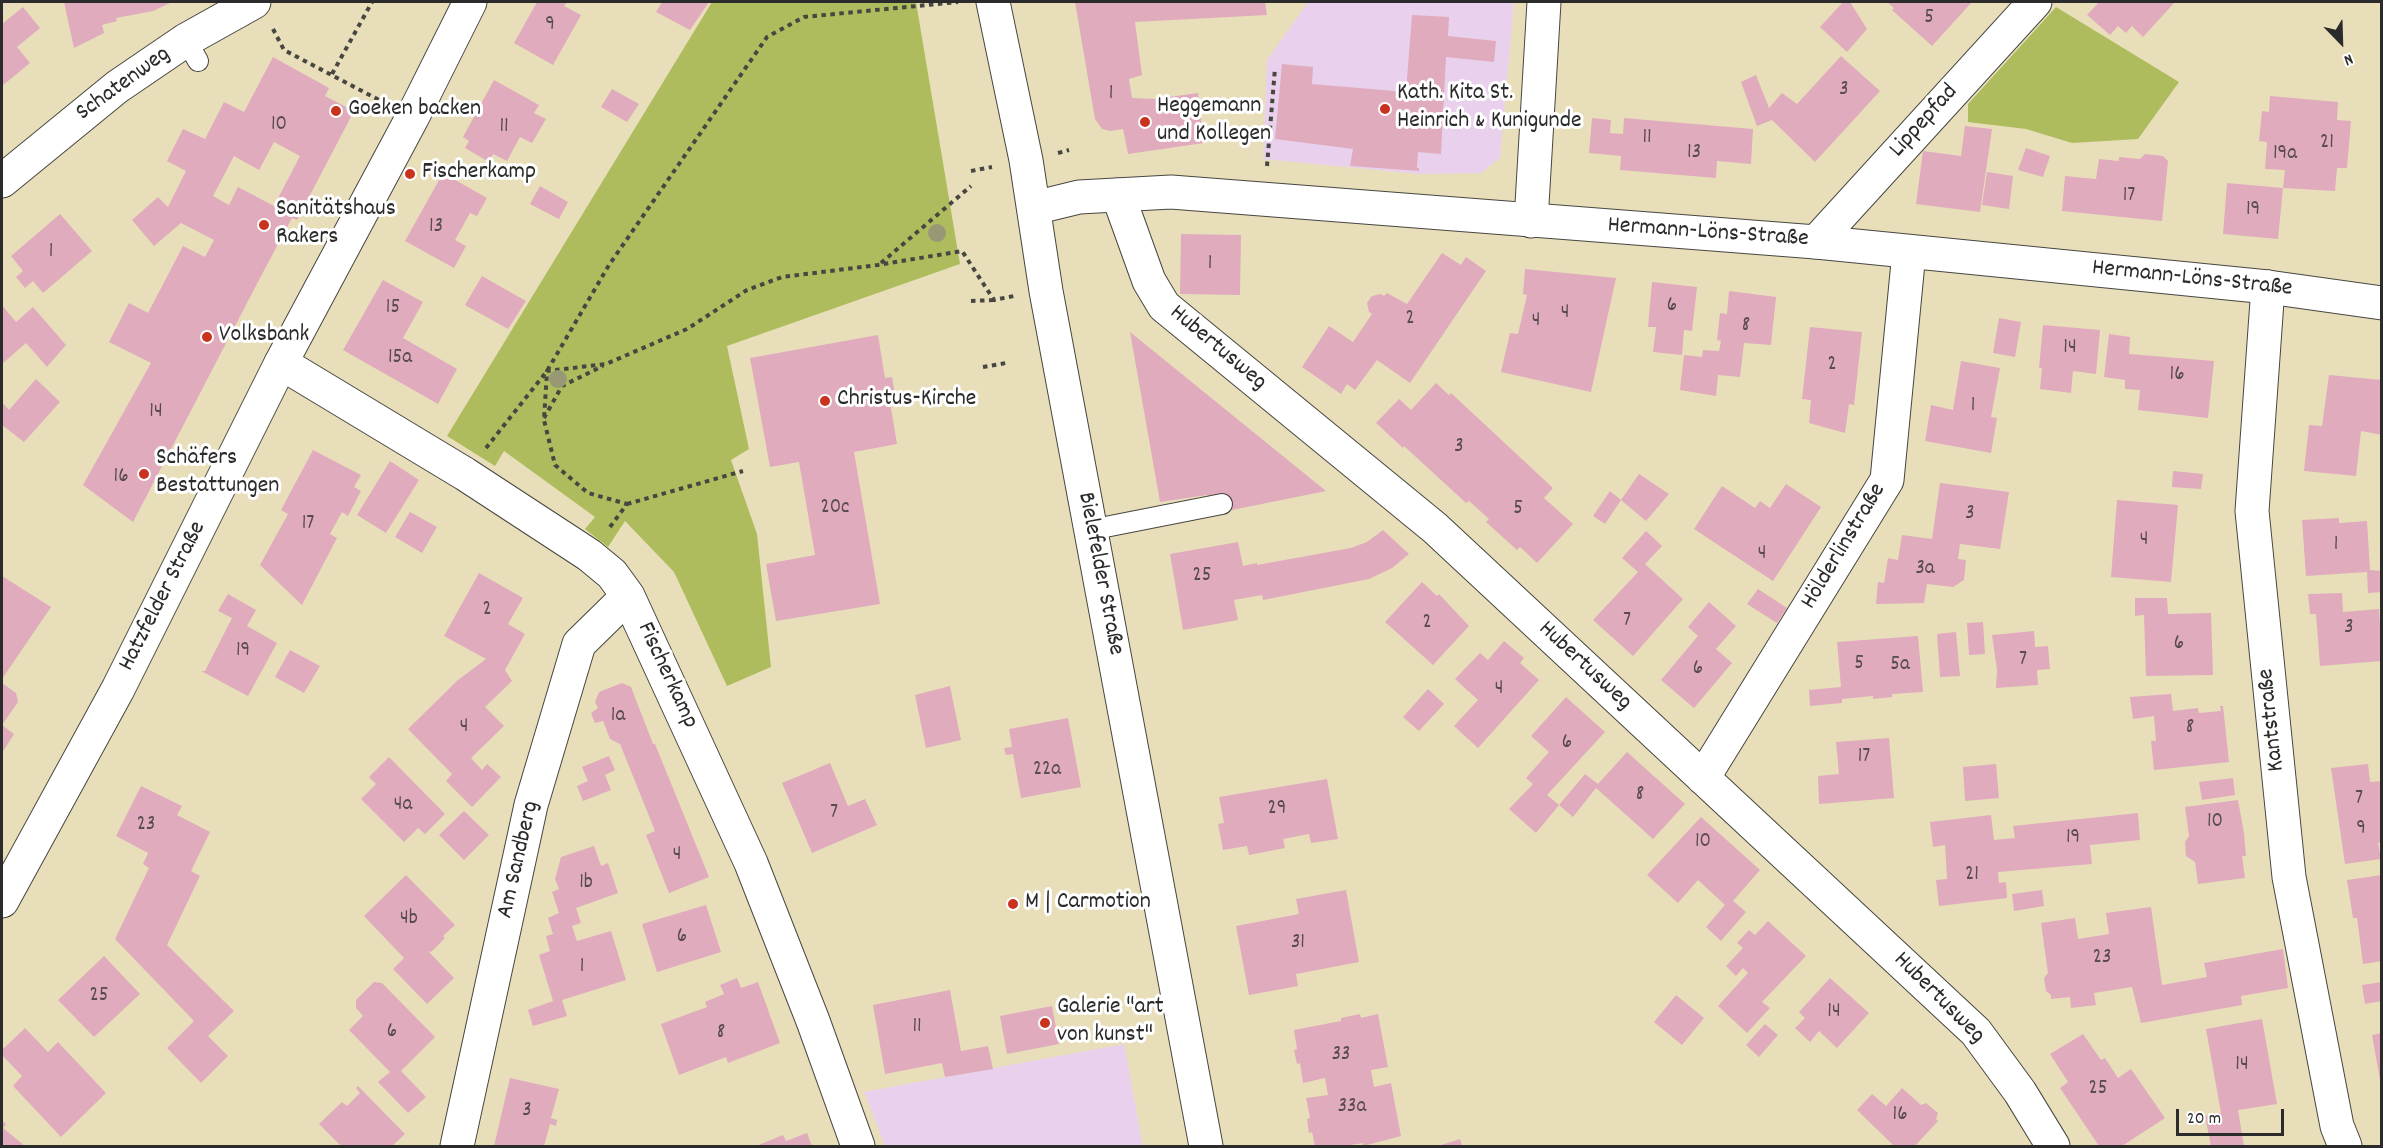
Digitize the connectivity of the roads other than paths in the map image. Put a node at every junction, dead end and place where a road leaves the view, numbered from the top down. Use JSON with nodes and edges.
{"nodes":[{"id":1,"x":468,"y":2,"type":"edge"},
{"id":2,"x":993,"y":2,"type":"edge"},
{"id":3,"x":1544,"y":2,"type":"edge"},
{"id":4,"x":2035,"y":2,"type":"edge"},
{"id":5,"x":261,"y":11,"type":"edge"},
{"id":6,"x":2,"y":181,"type":"edge"},
{"id":7,"x":1118,"y":195,"type":"junction"},
{"id":8,"x":1034,"y":208,"type":"junction"},
{"id":9,"x":1531,"y":221,"type":"junction"},
{"id":10,"x":1816,"y":242,"type":"junction"},
{"id":11,"x":1909,"y":252,"type":"junction"},
{"id":12,"x":2268,"y":287,"type":"junction"},
{"id":13,"x":2382,"y":303,"type":"edge"},
{"id":14,"x":281,"y":363,"type":"junction"},
{"id":15,"x":1222,"y":504,"type":"dead end"},
{"id":16,"x":1090,"y":530,"type":"junction"},
{"id":17,"x":628,"y":596,"type":"junction"},
{"id":18,"x":1703,"y":778,"type":"junction"},
{"id":19,"x":2,"y":901,"type":"edge"},
{"id":20,"x":457,"y":1146,"type":"edge"},
{"id":21,"x":858,"y":1146,"type":"edge"},
{"id":22,"x":1206,"y":1146,"type":"edge"},
{"id":23,"x":2053,"y":1146,"type":"edge"},
{"id":24,"x":2345,"y":1146,"type":"edge"}],
"edges":[{"from":1,"to":14,"type":"street","name":"Hatzfelder Straße"},
{"from":2,"to":8,"type":"street","name":"Bielefelder Straße"},
{"from":3,"to":9,"type":"street"},
{"from":4,"to":10,"type":"street","name":"Lippepfad"},
{"from":5,"to":6,"type":"street","name":"Schatenweg"},
{"from":7,"to":8,"type":"street","name":"Hermann-Löns-Straße"},
{"from":7,"to":9,"type":"street","name":"Hermann-Löns-Straße"},
{"from":7,"to":18,"type":"street","name":"Hubertusweg"},
{"from":8,"to":16,"type":"street","name":"Bielefelder Straße"},
{"from":9,"to":10,"type":"street","name":"Hermann-Löns-Straße"},
{"from":10,"to":11,"type":"street","name":"Hermann-Löns-Straße"},
{"from":11,"to":12,"type":"street","name":"Hermann-Löns-Straße"},
{"from":11,"to":18,"type":"street","name":"Hölderlinstraße"},
{"from":12,"to":13,"type":"street","name":"Hermann-Löns-Straße"},
{"from":12,"to":24,"type":"street","name":"Kantstraße"},
{"from":14,"to":17,"type":"street","name":"Fischerkamp"},
{"from":14,"to":19,"type":"street","name":"Hatzfelder Straße"},
{"from":15,"to":16,"type":"lane"},
{"from":16,"to":22,"type":"street","name":"Bielefelder Straße"},
{"from":17,"to":20,"type":"street","name":"Am Sandberg"},
{"from":17,"to":21,"type":"street","name":"Fischerkamp"},
{"from":18,"to":23,"type":"street","name":"Hubertusweg"}]}
